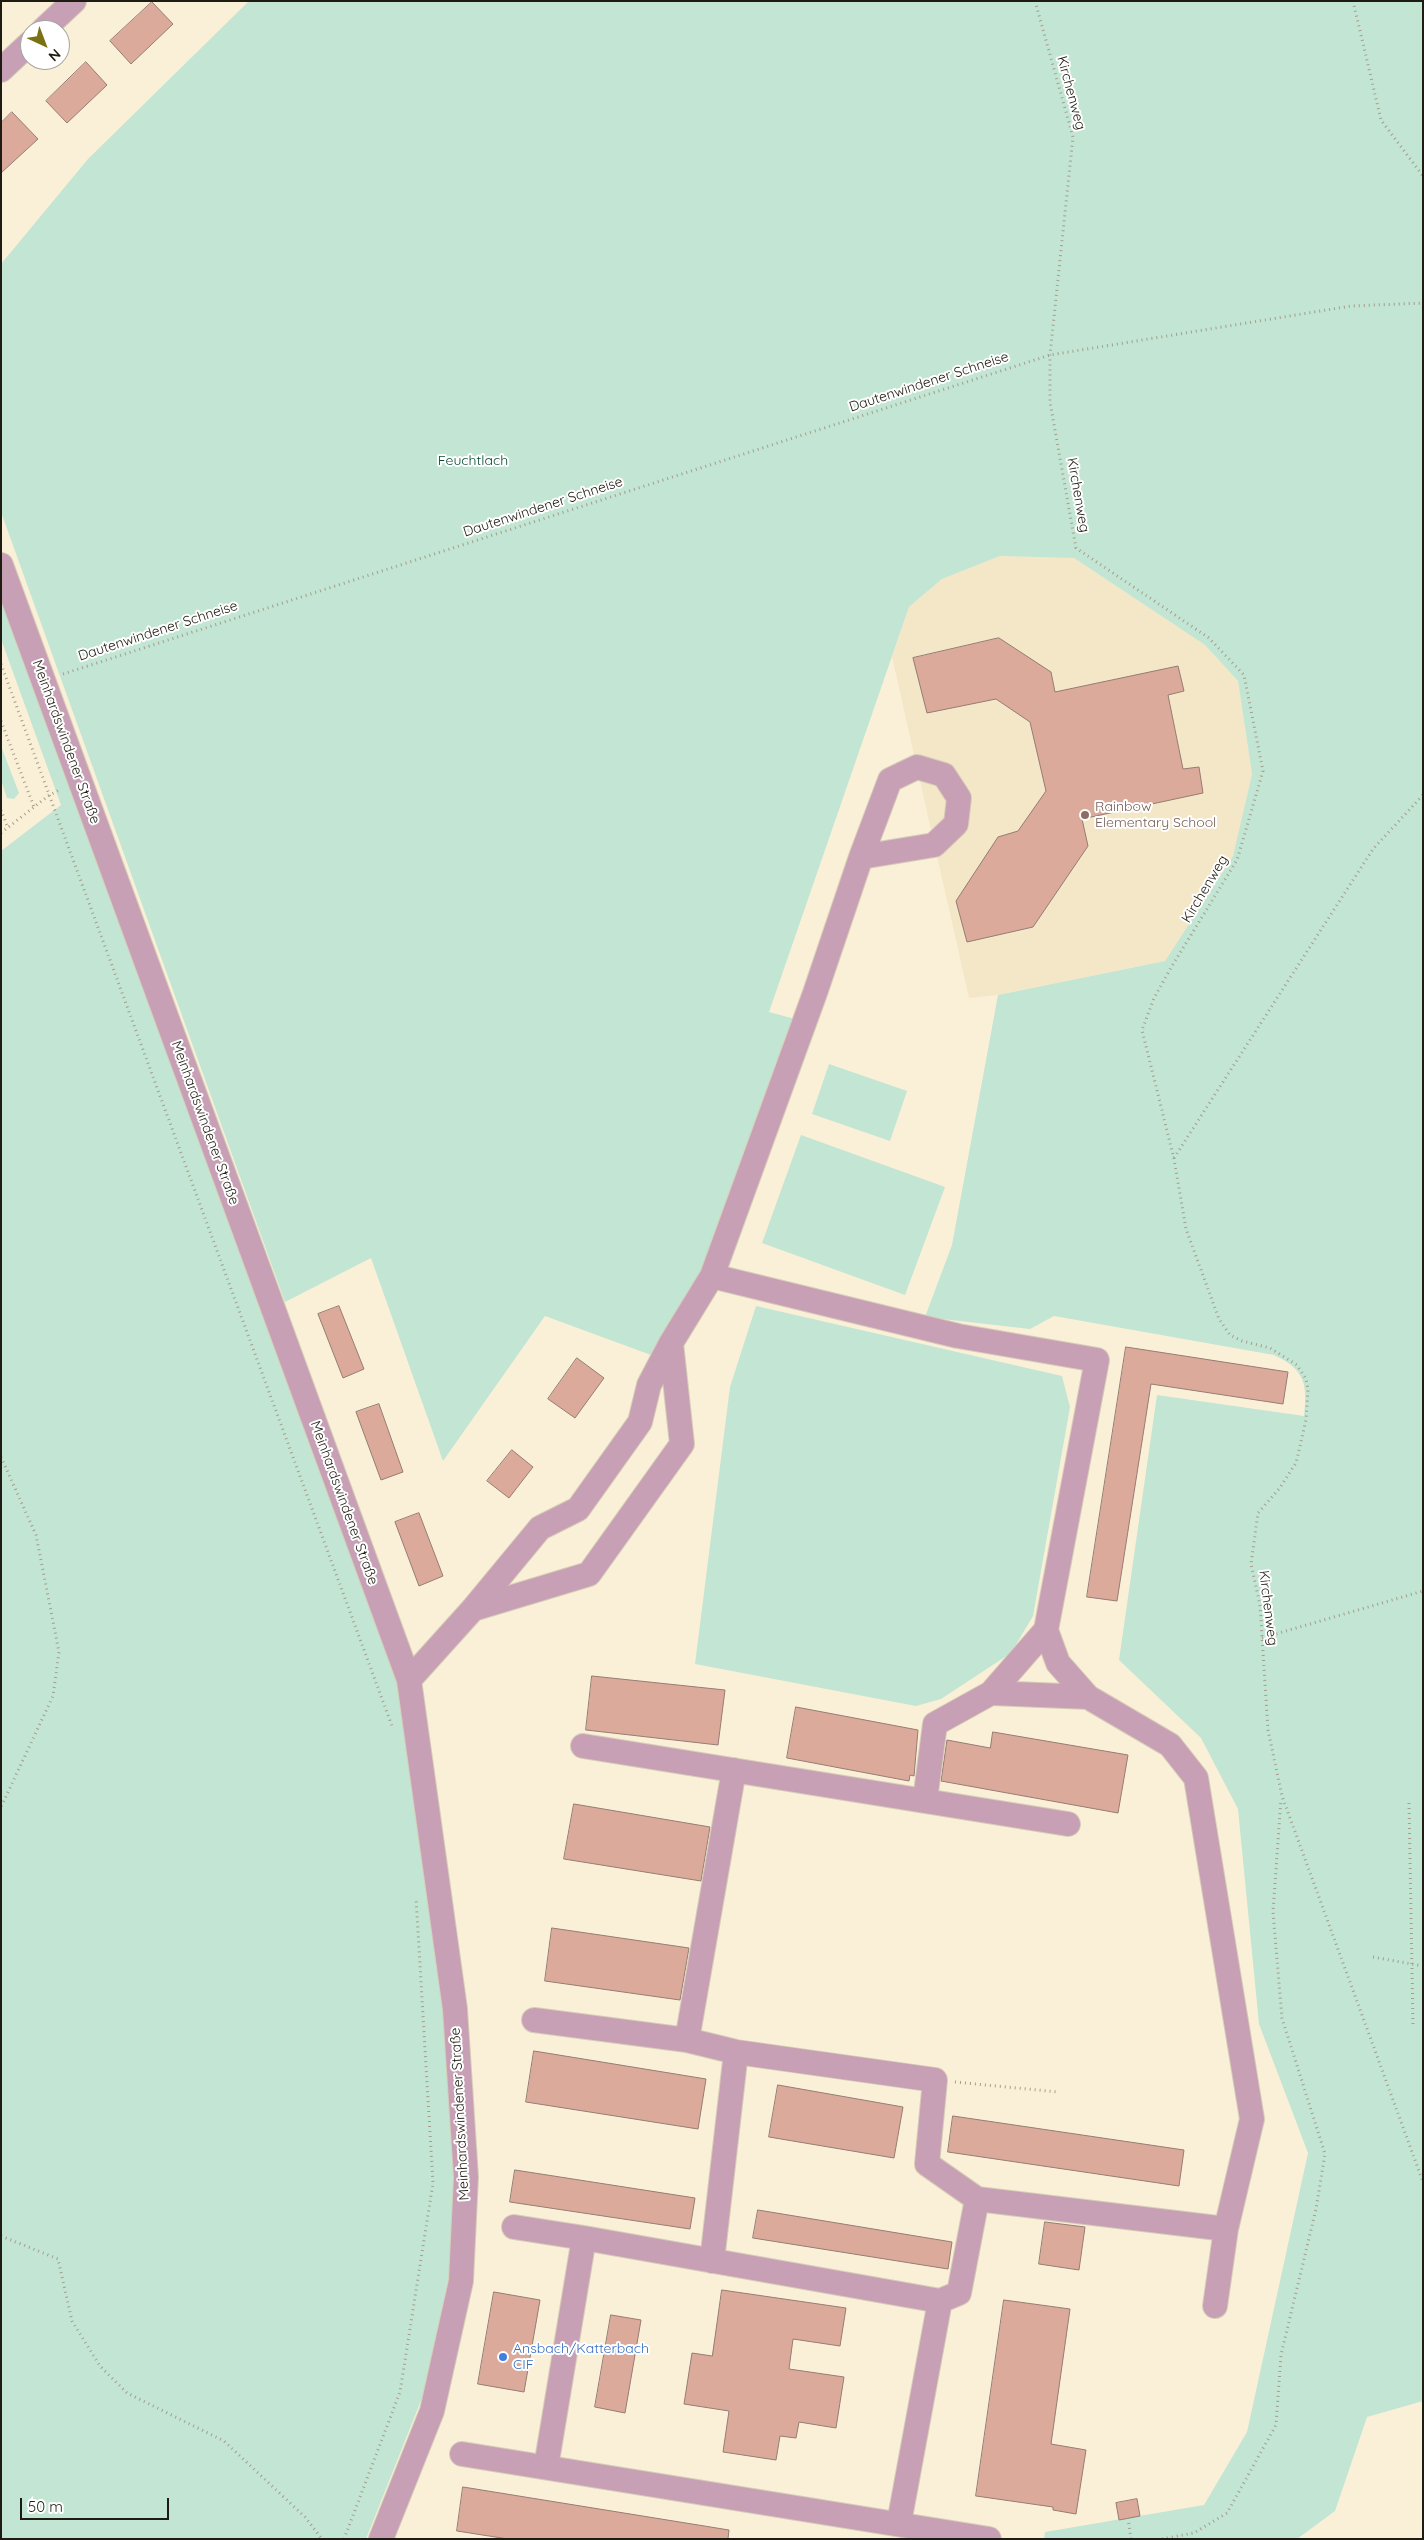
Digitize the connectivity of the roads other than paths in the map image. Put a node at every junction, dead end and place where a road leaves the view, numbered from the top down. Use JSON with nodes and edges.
{"nodes":[{"id":1,"x":74,"y":1,"type":"edge"},
{"id":2,"x":54,"y":20,"type":"edge"},
{"id":3,"x":20,"y":52,"type":"edge"},
{"id":4,"x":1,"y":70,"type":"edge"},
{"id":5,"x":1,"y":565,"type":"edge"},
{"id":6,"x":861,"y":857,"type":"junction"},
{"id":7,"x":712,"y":1276,"type":"junction"},
{"id":8,"x":671,"y":1343,"type":"junction"},
{"id":9,"x":473,"y":1609,"type":"junction"},
{"id":10,"x":1046,"y":1630,"type":"junction"},
{"id":11,"x":409,"y":1680,"type":"junction"},
{"id":12,"x":991,"y":1693,"type":"junction"},
{"id":13,"x":1088,"y":1697,"type":"junction"},
{"id":14,"x":583,"y":1746,"type":"dead end"},
{"id":15,"x":734,"y":1770,"type":"junction"},
{"id":16,"x":925,"y":1800,"type":"junction"},
{"id":17,"x":1068,"y":1824,"type":"dead end"},
{"id":18,"x":534,"y":2020,"type":"dead end"},
{"id":19,"x":687,"y":2040,"type":"junction"},
{"id":20,"x":736,"y":2052,"type":"junction"},
{"id":21,"x":977,"y":2199,"type":"junction"},
{"id":22,"x":514,"y":2227,"type":"dead end"},
{"id":23,"x":1226,"y":2229,"type":"junction"},
{"id":24,"x":584,"y":2238,"type":"junction"},
{"id":25,"x":712,"y":2261,"type":"junction"},
{"id":26,"x":940,"y":2301,"type":"junction"},
{"id":27,"x":1215,"y":2306,"type":"dead end"},
{"id":28,"x":462,"y":2454,"type":"dead end"},
{"id":29,"x":546,"y":2467,"type":"junction"},
{"id":30,"x":899,"y":2523,"type":"junction"},
{"id":31,"x":381,"y":2539,"type":"edge"},
{"id":32,"x":989,"y":2539,"type":"edge"}],
"edges":[{"from":1,"to":2,"type":"street"},
{"from":3,"to":4,"type":"street"},
{"from":5,"to":11,"type":"street","name":"Meinhardswindener Straße"},
{"from":6,"to":6,"type":"street"},
{"from":6,"to":7,"type":"street"},
{"from":7,"to":8,"type":"street"},
{"from":7,"to":10,"type":"street"},
{"from":8,"to":9,"type":"street"},
{"from":8,"to":9,"type":"street"},
{"from":9,"to":11,"type":"street"},
{"from":10,"to":12,"type":"street"},
{"from":10,"to":13,"type":"street"},
{"from":11,"to":31,"type":"street","name":"Meinhardswindener Straße"},
{"from":12,"to":13,"type":"street"},
{"from":12,"to":16,"type":"street"},
{"from":13,"to":23,"type":"street"},
{"from":14,"to":15,"type":"street"},
{"from":15,"to":16,"type":"street"},
{"from":15,"to":19,"type":"street"},
{"from":16,"to":17,"type":"street"},
{"from":18,"to":19,"type":"street"},
{"from":19,"to":20,"type":"street"},
{"from":20,"to":21,"type":"street"},
{"from":20,"to":25,"type":"street"},
{"from":21,"to":23,"type":"street"},
{"from":21,"to":26,"type":"street"},
{"from":22,"to":24,"type":"street"},
{"from":23,"to":27,"type":"street"},
{"from":24,"to":25,"type":"street"},
{"from":24,"to":29,"type":"street"},
{"from":25,"to":26,"type":"street"},
{"from":26,"to":30,"type":"street"},
{"from":28,"to":29,"type":"street"},
{"from":29,"to":30,"type":"street"},
{"from":30,"to":32,"type":"street"}]}
